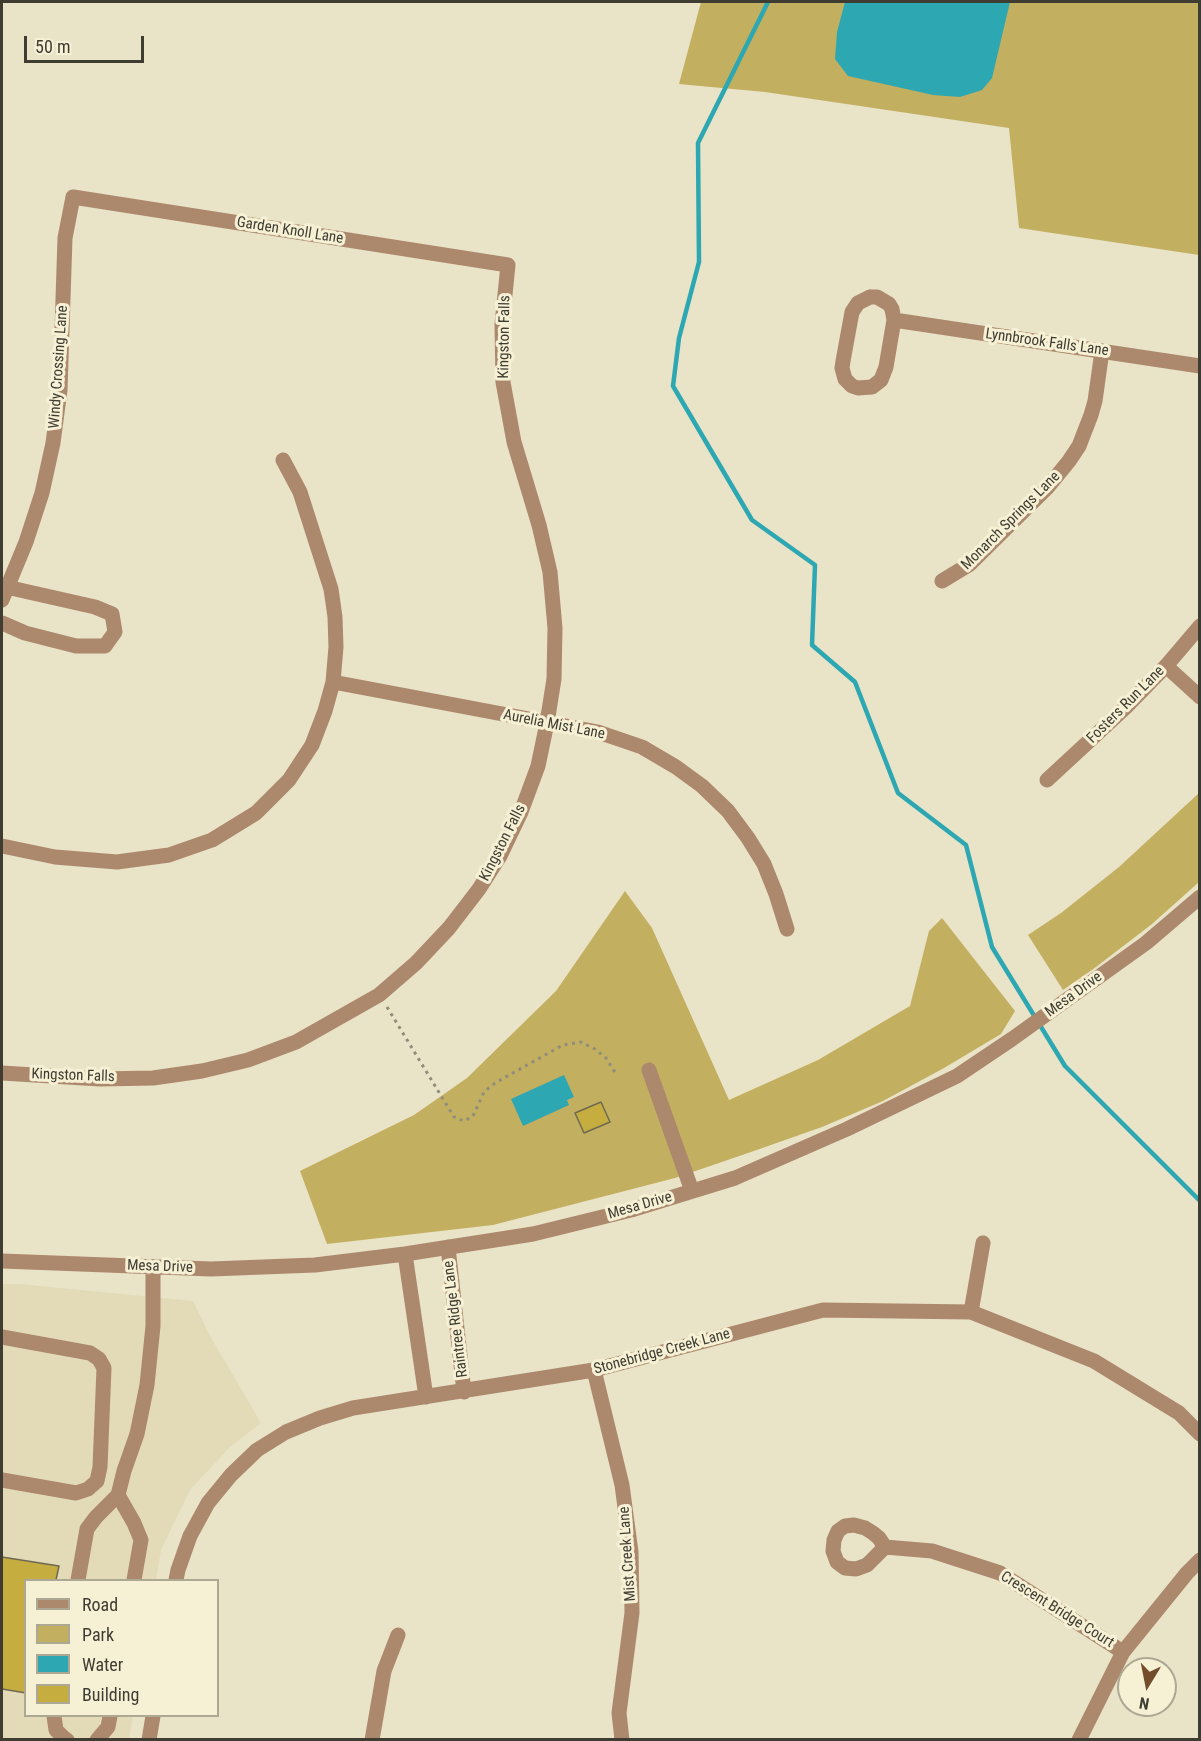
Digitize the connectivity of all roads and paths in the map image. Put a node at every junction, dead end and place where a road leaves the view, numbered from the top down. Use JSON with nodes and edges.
{"nodes":[{"id":1,"x":73,"y":197,"type":"joint"},
{"id":2,"x":508,"y":265,"type":"joint"},
{"id":3,"x":894,"y":320,"type":"junction"},
{"id":4,"x":1102,"y":351,"type":"junction"},
{"id":5,"x":1200,"y":366,"type":"edge"},
{"id":6,"x":283,"y":460,"type":"dead end"},
{"id":7,"x":942,"y":581,"type":"dead end"},
{"id":8,"x":3,"y":592,"type":"edge"},
{"id":9,"x":2,"y":623,"type":"edge"},
{"id":10,"x":1200,"y":626,"type":"edge"},
{"id":11,"x":1166,"y":666,"type":"junction"},
{"id":12,"x":333,"y":682,"type":"junction"},
{"id":13,"x":1200,"y":697,"type":"edge"},
{"id":14,"x":547,"y":723,"type":"junction"},
{"id":15,"x":1047,"y":780,"type":"dead end"},
{"id":16,"x":2,"y":846,"type":"edge"},
{"id":17,"x":1200,"y":897,"type":"edge"},
{"id":18,"x":787,"y":929,"type":"dead end"},
{"id":19,"x":379,"y":995,"type":"junction"},
{"id":20,"x":649,"y":1070,"type":"dead end"},
{"id":21,"x":2,"y":1073,"type":"edge"},
{"id":22,"x":616,"y":1074,"type":"dead end"},
{"id":23,"x":692,"y":1191,"type":"junction"},
{"id":24,"x":983,"y":1243,"type":"dead end"},
{"id":25,"x":448,"y":1247,"type":"junction"},
{"id":26,"x":405,"y":1254,"type":"junction"},
{"id":27,"x":2,"y":1261,"type":"edge"},
{"id":28,"x":153,"y":1267,"type":"junction"},
{"id":29,"x":971,"y":1312,"type":"junction"},
{"id":30,"x":2,"y":1337,"type":"edge"},
{"id":31,"x":594,"y":1370,"type":"junction"},
{"id":32,"x":464,"y":1392,"type":"junction"},
{"id":33,"x":426,"y":1397,"type":"junction"},
{"id":34,"x":1200,"y":1434,"type":"edge"},
{"id":35,"x":2,"y":1480,"type":"edge"},
{"id":36,"x":118,"y":1495,"type":"junction"},
{"id":37,"x":885,"y":1547,"type":"dead end"},
{"id":38,"x":1200,"y":1560,"type":"edge"},
{"id":39,"x":78,"y":1579,"type":"edge"},
{"id":40,"x":134,"y":1579,"type":"edge"},
{"id":41,"x":176,"y":1579,"type":"edge"},
{"id":42,"x":398,"y":1635,"type":"dead end"},
{"id":43,"x":1123,"y":1652,"type":"junction"},
{"id":44,"x":54,"y":1717,"type":"edge"},
{"id":45,"x":110,"y":1717,"type":"edge"},
{"id":46,"x":153,"y":1717,"type":"edge"},
{"id":47,"x":67,"y":1740,"type":"edge"},
{"id":48,"x":97,"y":1740,"type":"edge"},
{"id":49,"x":149,"y":1740,"type":"edge"},
{"id":50,"x":372,"y":1740,"type":"edge"},
{"id":51,"x":622,"y":1740,"type":"edge"},
{"id":52,"x":1079,"y":1740,"type":"edge"}],
"edges":[{"from":1,"to":2,"type":"street","name":"Garden Knoll Lane"},
{"from":1,"to":8,"type":"street","name":"Windy Crossing Lane"},
{"from":2,"to":14,"type":"street","name":"Kingston Falls"},
{"from":3,"to":3,"type":"street"},
{"from":3,"to":4,"type":"street","name":"Lynnbrook Falls Lane"},
{"from":4,"to":5,"type":"street","name":"Lynnbrook Falls Lane"},
{"from":4,"to":7,"type":"street","name":"Monarch Springs Lane"},
{"from":6,"to":12,"type":"street"},
{"from":8,"to":9,"type":"street"},
{"from":10,"to":11,"type":"street","name":"Fosters Run Lane"},
{"from":11,"to":13,"type":"street"},
{"from":11,"to":15,"type":"street","name":"Fosters Run Lane"},
{"from":12,"to":14,"type":"street","name":"Aurelia Mist Lane"},
{"from":12,"to":16,"type":"street"},
{"from":14,"to":18,"type":"street","name":"Aurelia Mist Lane"},
{"from":14,"to":19,"type":"street","name":"Kingston Falls"},
{"from":17,"to":23,"type":"street","name":"Mesa Drive"},
{"from":19,"to":21,"type":"street","name":"Kingston Falls"},
{"from":19,"to":22,"type":"path"},
{"from":20,"to":23,"type":"street"},
{"from":23,"to":25,"type":"street","name":"Mesa Drive"},
{"from":24,"to":29,"type":"street"},
{"from":25,"to":26,"type":"street","name":"Mesa Drive"},
{"from":25,"to":32,"type":"street","name":"Raintree Ridge Lane"},
{"from":26,"to":28,"type":"street","name":"Mesa Drive"},
{"from":26,"to":33,"type":"street"},
{"from":27,"to":28,"type":"street","name":"Mesa Drive"},
{"from":28,"to":36,"type":"street"},
{"from":29,"to":31,"type":"street","name":"Stonebridge Creek Lane"},
{"from":29,"to":34,"type":"street","name":"Stonebridge Creek Lane"},
{"from":30,"to":35,"type":"street"},
{"from":31,"to":32,"type":"street","name":"Stonebridge Creek Lane"},
{"from":31,"to":51,"type":"street","name":"Mist Creek Lane"},
{"from":32,"to":33,"type":"street","name":"Stonebridge Creek Lane"},
{"from":33,"to":41,"type":"street","name":"Stonebridge Creek Lane"},
{"from":36,"to":39,"type":"street"},
{"from":36,"to":40,"type":"street"},
{"from":37,"to":43,"type":"street","name":"Crescent Bridge Court"},
{"from":38,"to":43,"type":"street"},
{"from":42,"to":50,"type":"street"},
{"from":43,"to":52,"type":"street"},
{"from":44,"to":47,"type":"street"},
{"from":45,"to":48,"type":"street"},
{"from":46,"to":49,"type":"street"}]}
